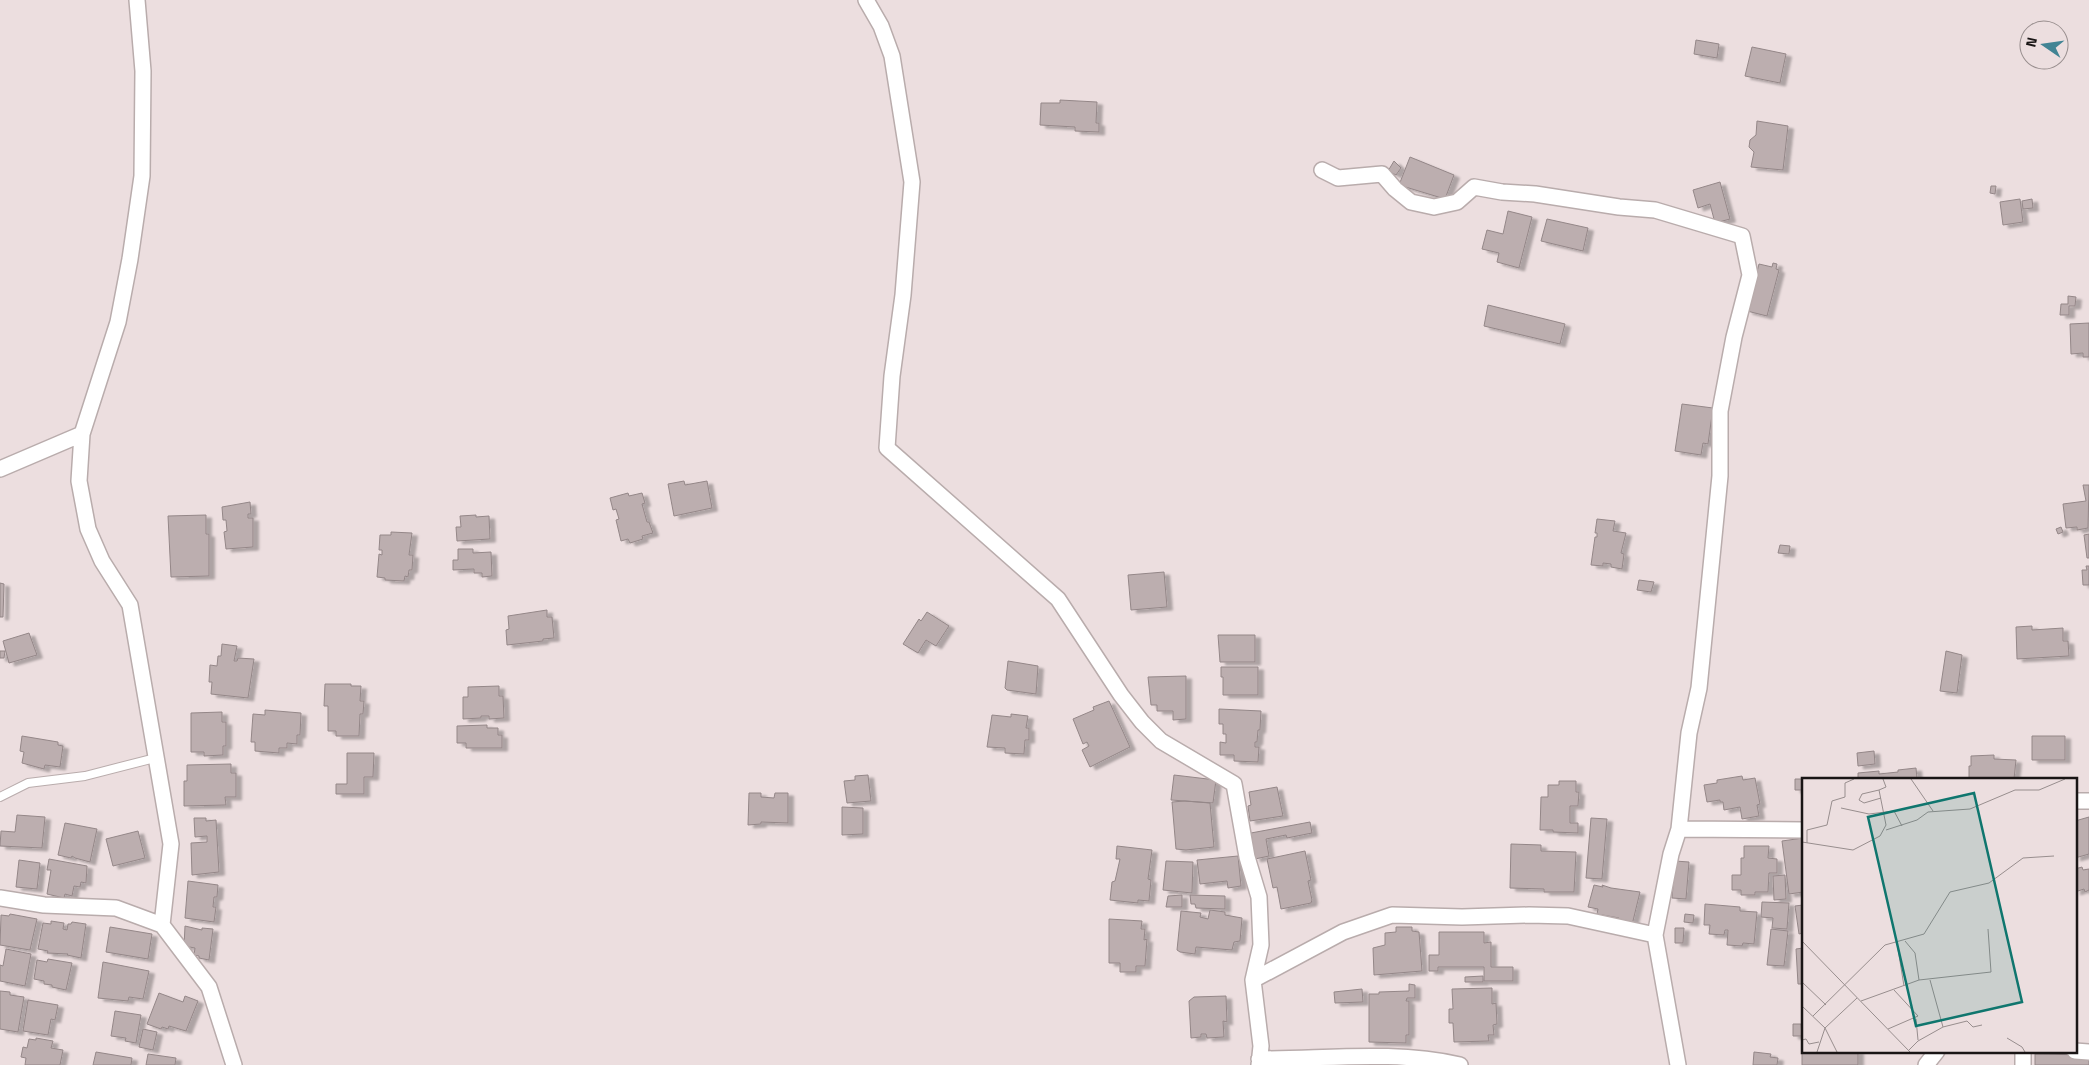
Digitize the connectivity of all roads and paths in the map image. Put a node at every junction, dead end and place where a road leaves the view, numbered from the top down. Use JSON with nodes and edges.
{"nodes":[{"id":1,"x":137,"y":0,"type":"edge"},
{"id":2,"x":866,"y":0,"type":"edge"},
{"id":3,"x":1322,"y":170,"type":"dead end"},
{"id":4,"x":82,"y":434,"type":"junction"},
{"id":5,"x":0,"y":469,"type":"edge"},
{"id":6,"x":155,"y":758,"type":"junction"},
{"id":7,"x":0,"y":797,"type":"edge"},
{"id":8,"x":2076,"y":801,"type":"edge"},
{"id":9,"x":2089,"y":801,"type":"edge"},
{"id":10,"x":1679,"y":830,"type":"junction"},
{"id":11,"x":1802,"y":830,"type":"edge"},
{"id":12,"x":0,"y":898,"type":"edge"},
{"id":13,"x":162,"y":925,"type":"junction"},
{"id":14,"x":1655,"y":935,"type":"junction"},
{"id":15,"x":1253,"y":980,"type":"junction"},
{"id":16,"x":2076,"y":1051,"type":"edge"},
{"id":17,"x":1936,"y":1052,"type":"edge"},
{"id":18,"x":2023,"y":1052,"type":"edge"},
{"id":19,"x":2089,"y":1052,"type":"edge"},
{"id":20,"x":1259,"y":1062,"type":"edge"},
{"id":21,"x":234,"y":1065,"type":"edge"},
{"id":22,"x":1460,"y":1065,"type":"edge"},
{"id":23,"x":1678,"y":1065,"type":"edge"},
{"id":24,"x":1926,"y":1065,"type":"edge"},
{"id":25,"x":2023,"y":1065,"type":"edge"}],
"edges":[{"from":1,"to":4,"type":"street"},
{"from":2,"to":15,"type":"street"},
{"from":3,"to":10,"type":"street"},
{"from":4,"to":5,"type":"street"},
{"from":4,"to":6,"type":"street"},
{"from":6,"to":7,"type":"lane"},
{"from":6,"to":13,"type":"street"},
{"from":8,"to":9,"type":"street"},
{"from":10,"to":11,"type":"street"},
{"from":10,"to":14,"type":"street"},
{"from":12,"to":13,"type":"street"},
{"from":13,"to":21,"type":"street"},
{"from":14,"to":15,"type":"street"},
{"from":14,"to":23,"type":"street"},
{"from":15,"to":20,"type":"street"},
{"from":16,"to":19,"type":"street"},
{"from":17,"to":24,"type":"street"},
{"from":18,"to":25,"type":"street"},
{"from":20,"to":22,"type":"street"}]}
